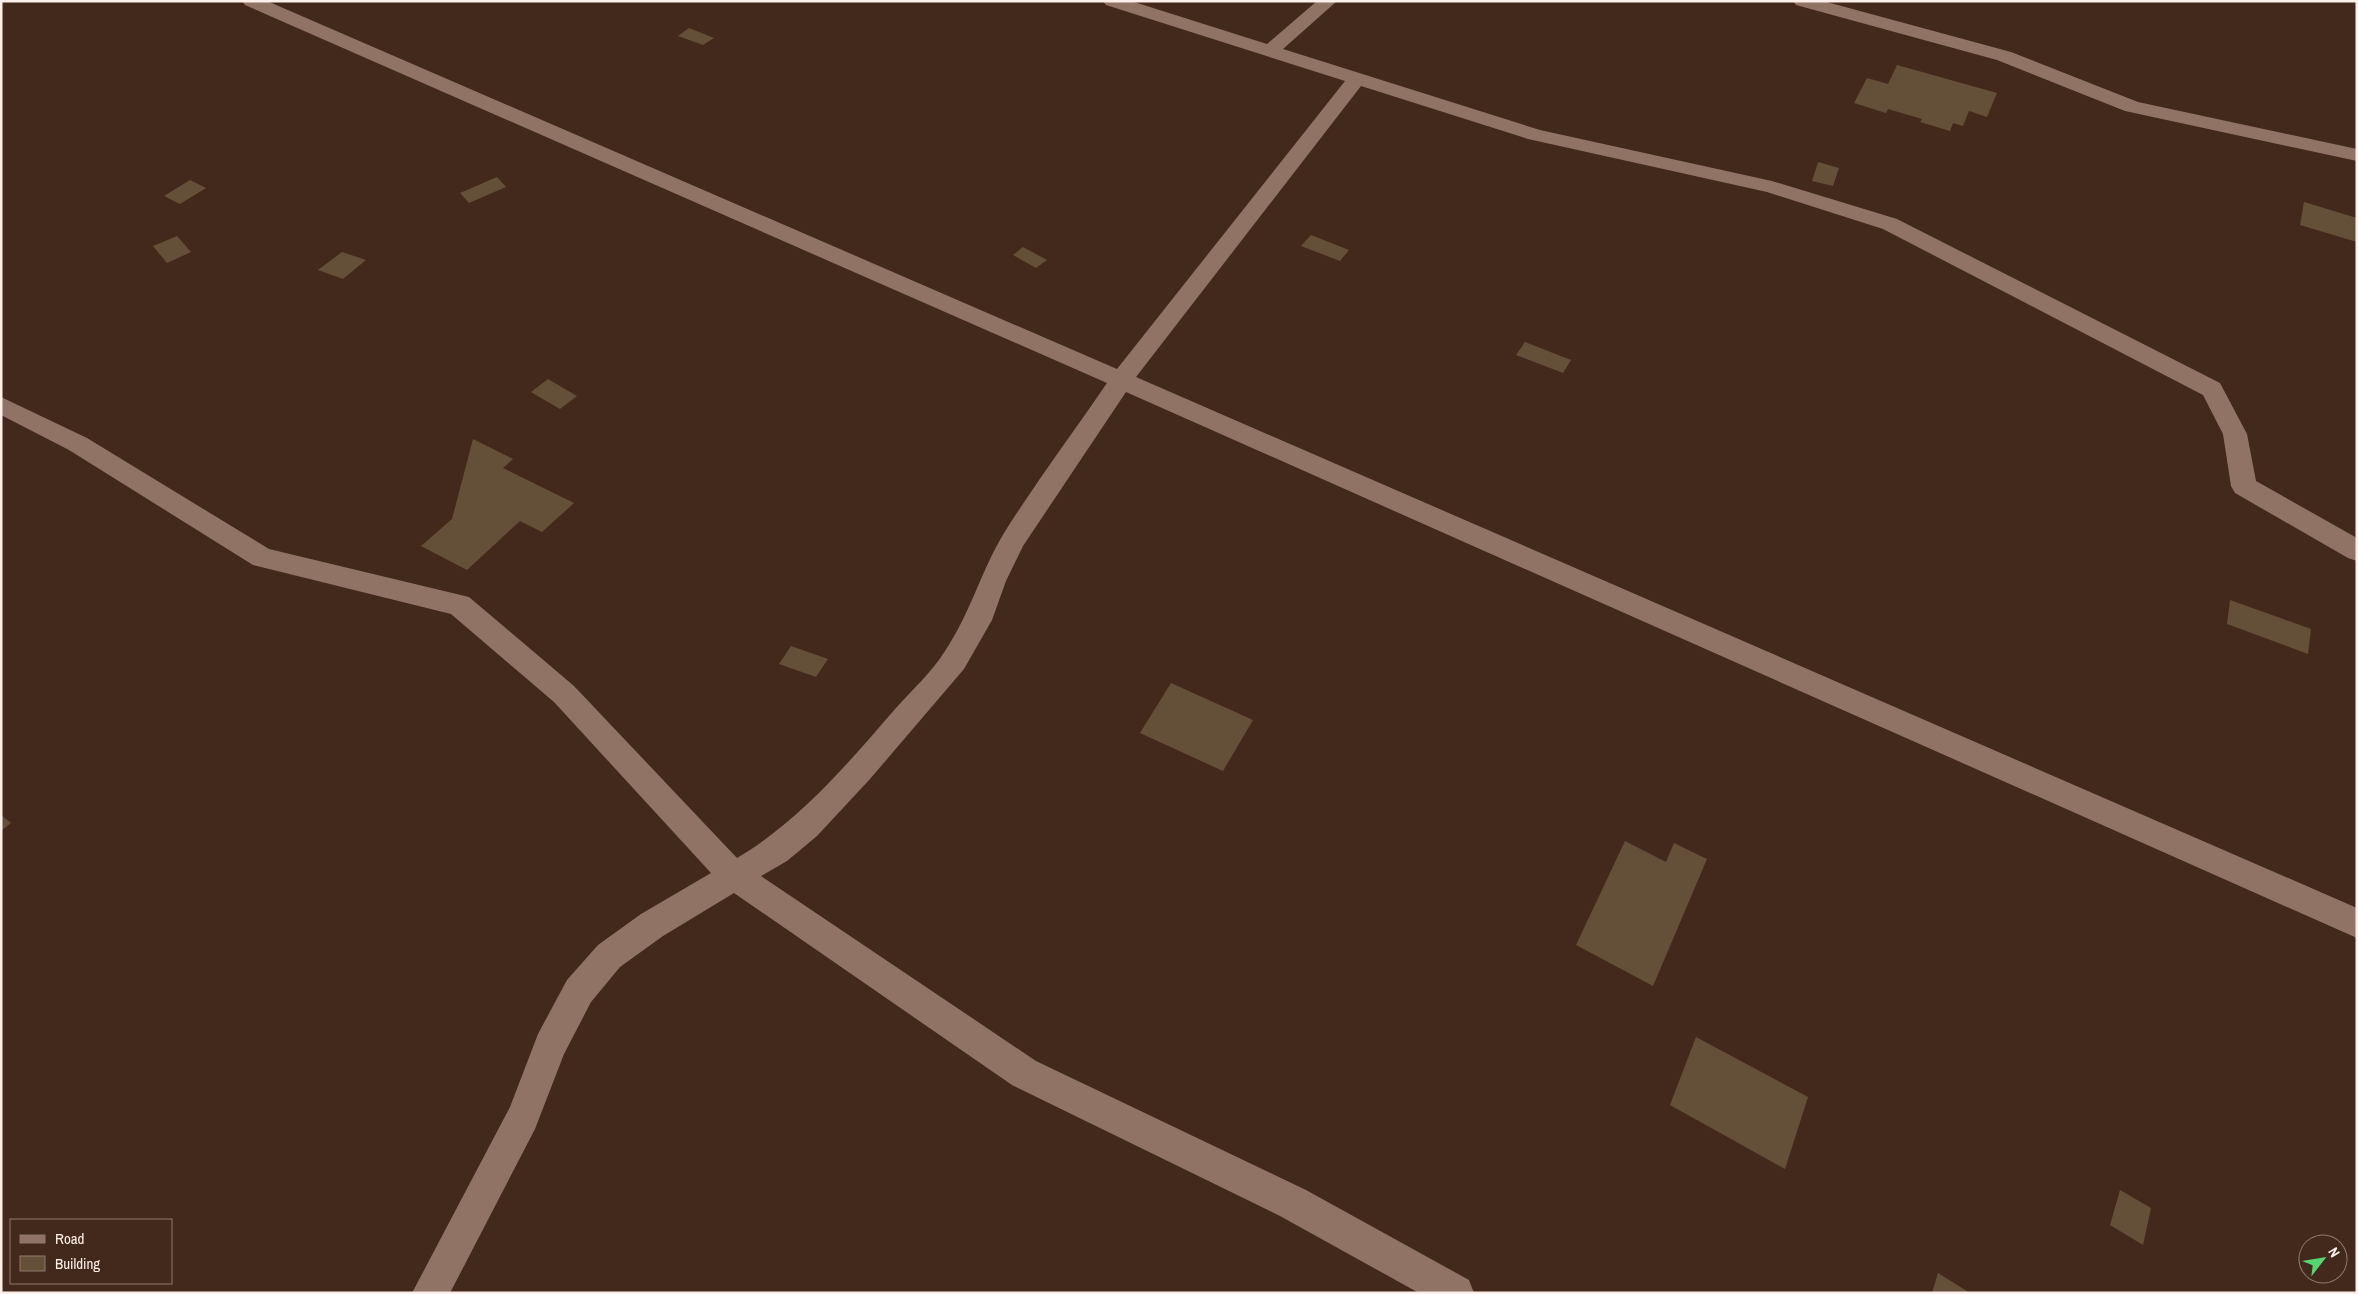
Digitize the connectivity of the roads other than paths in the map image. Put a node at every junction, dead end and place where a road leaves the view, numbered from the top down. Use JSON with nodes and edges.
{"nodes":[{"id":1,"x":251,"y":1,"type":"edge"},
{"id":2,"x":1112,"y":1,"type":"edge"},
{"id":3,"x":1328,"y":1,"type":"edge"},
{"id":4,"x":1802,"y":1,"type":"edge"},
{"id":5,"x":1269,"y":52,"type":"junction"},
{"id":6,"x":1357,"y":79,"type":"junction"},
{"id":7,"x":2357,"y":156,"type":"edge"},
{"id":8,"x":1121,"y":380,"type":"junction"},
{"id":9,"x":1,"y":405,"type":"edge"},
{"id":10,"x":2357,"y":551,"type":"edge"},
{"id":11,"x":733,"y":876,"type":"junction"},
{"id":12,"x":2357,"y":923,"type":"edge"},
{"id":13,"x":430,"y":1293,"type":"edge"},
{"id":14,"x":1456,"y":1293,"type":"edge"}],
"edges":[{"from":1,"to":8,"type":"street"},
{"from":2,"to":5,"type":"street"},
{"from":3,"to":5,"type":"street"},
{"from":4,"to":7,"type":"street"},
{"from":5,"to":6,"type":"street"},
{"from":6,"to":8,"type":"street"},
{"from":6,"to":10,"type":"street"},
{"from":8,"to":11,"type":"street"},
{"from":8,"to":12,"type":"street"},
{"from":9,"to":11,"type":"street"},
{"from":11,"to":13,"type":"street"},
{"from":11,"to":14,"type":"street"}]}
